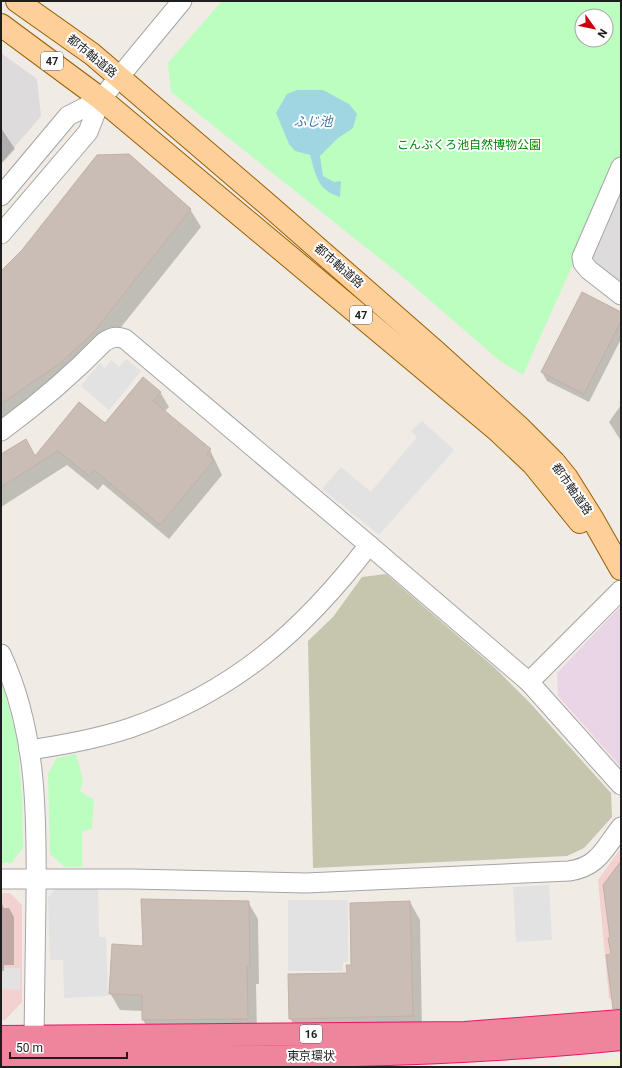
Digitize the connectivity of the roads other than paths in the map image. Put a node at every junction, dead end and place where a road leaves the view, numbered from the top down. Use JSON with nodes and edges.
{"nodes":[{"id":1,"x":17,"y":1,"type":"edge"},
{"id":2,"x":182,"y":1,"type":"edge"},
{"id":3,"x":1,"y":25,"type":"edge"},
{"id":4,"x":119,"y":77,"type":"junction"},
{"id":5,"x":101,"y":99,"type":"junction"},
{"id":6,"x":621,"y":167,"type":"edge"},
{"id":7,"x":1,"y":196,"type":"edge"},
{"id":8,"x":1,"y":234,"type":"edge"},
{"id":9,"x":621,"y":294,"type":"edge"},
{"id":10,"x":1,"y":431,"type":"edge"},
{"id":11,"x":370,"y":545,"type":"junction"},
{"id":12,"x":621,"y":569,"type":"edge"},
{"id":13,"x":621,"y":573,"type":"edge"},
{"id":14,"x":621,"y":590,"type":"edge"},
{"id":15,"x":1,"y":654,"type":"edge"},
{"id":16,"x":529,"y":682,"type":"junction"},
{"id":17,"x":29,"y":750,"type":"junction"},
{"id":18,"x":621,"y":785,"type":"edge"},
{"id":19,"x":621,"y":827,"type":"edge"},
{"id":20,"x":1,"y":879,"type":"edge"},
{"id":21,"x":36,"y":879,"type":"junction"},
{"id":22,"x":621,"y":1021,"type":"edge"},
{"id":23,"x":1,"y":1037,"type":"edge"},
{"id":24,"x":621,"y":1039,"type":"edge"},
{"id":25,"x":30,"y":1054,"type":"edge"},
{"id":26,"x":1,"y":1057,"type":"edge"}],
"edges":[{"from":1,"to":4,"type":"main road","name":"都市軸道路","number":"47"},
{"from":2,"to":4,"type":"street"},
{"from":3,"to":5,"type":"main road","name":"都市軸道路","number":"47"},
{"from":4,"to":5,"type":"street"},
{"from":4,"to":12,"type":"main road","name":"都市軸道路","number":"47"},
{"from":5,"to":7,"type":"street"},
{"from":5,"to":8,"type":"street"},
{"from":5,"to":13,"type":"main road","name":"都市軸道路","number":"47"},
{"from":6,"to":9,"type":"street"},
{"from":10,"to":11,"type":"street"},
{"from":11,"to":16,"type":"street"},
{"from":11,"to":17,"type":"street"},
{"from":14,"to":16,"type":"street"},
{"from":15,"to":17,"type":"street"},
{"from":16,"to":18,"type":"street"},
{"from":17,"to":21,"type":"street"},
{"from":19,"to":21,"type":"street"},
{"from":20,"to":21,"type":"street"},
{"from":21,"to":25,"type":"street"},
{"from":22,"to":25,"type":"highway","name":"東京環状","number":"16"},
{"from":23,"to":25,"type":"highway","name":"東京環状","number":"16"},
{"from":24,"to":25,"type":"highway","name":"東京環状","number":"16"},
{"from":25,"to":26,"type":"highway","name":"東京環状","number":"16"}]}
